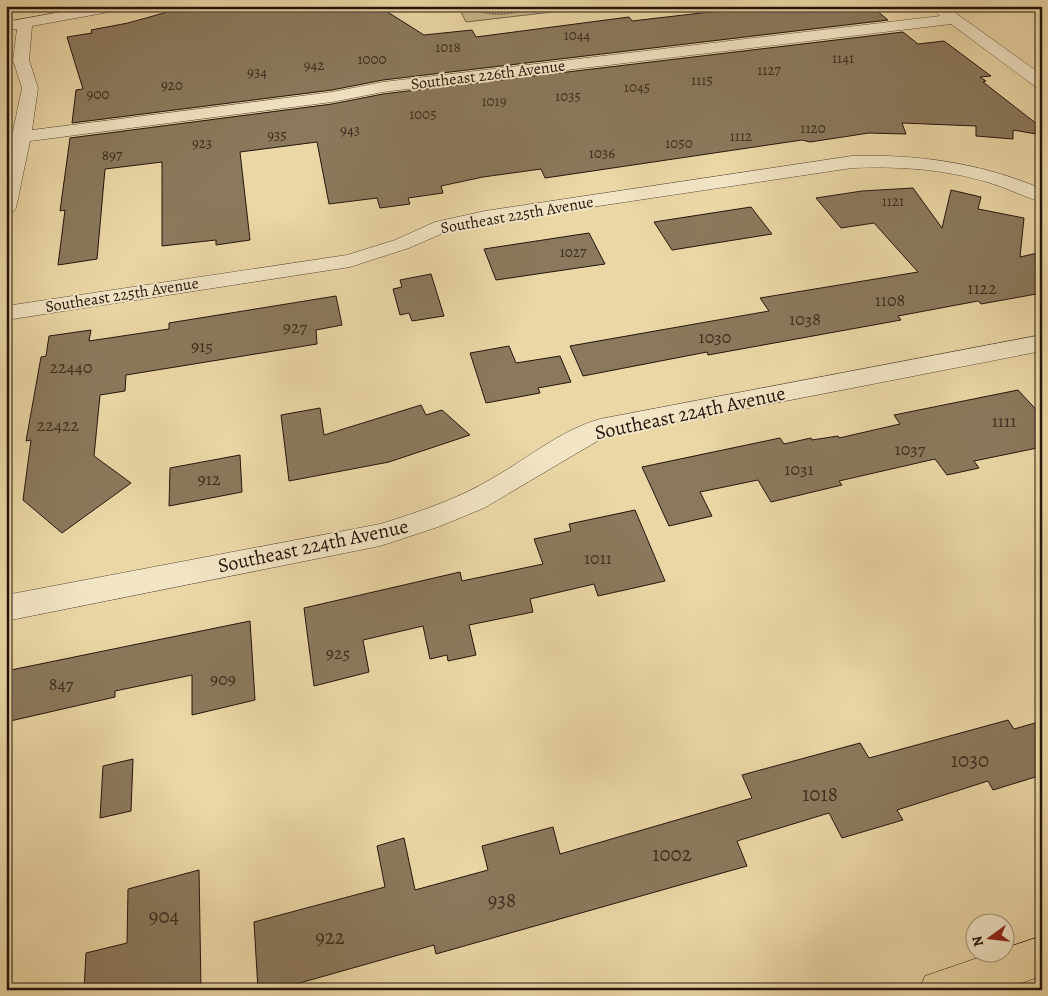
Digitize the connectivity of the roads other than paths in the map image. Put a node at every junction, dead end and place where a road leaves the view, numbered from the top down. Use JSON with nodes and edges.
{"nodes":[{"id":1,"x":120,"y":6,"type":"edge"},
{"id":2,"x":937,"y":6,"type":"edge"},
{"id":3,"x":954,"y":19,"type":"junction"},
{"id":4,"x":25,"y":24,"type":"junction"},
{"id":5,"x":6,"y":26,"type":"edge"},
{"id":6,"x":1042,"y":83,"type":"edge"},
{"id":7,"x":22,"y":137,"type":"junction"},
{"id":8,"x":1038,"y":191,"type":"edge"},
{"id":9,"x":6,"y":208,"type":"edge"},
{"id":10,"x":6,"y":313,"type":"edge"},
{"id":11,"x":1042,"y":343,"type":"edge"},
{"id":12,"x":6,"y":608,"type":"edge"},
{"id":13,"x":1042,"y":956,"type":"edge"},
{"id":14,"x":939,"y":990,"type":"edge"}],
"edges":[{"from":1,"to":4,"type":"street"},
{"from":2,"to":3,"type":"street"},
{"from":3,"to":6,"type":"street"},
{"from":3,"to":7,"type":"street","name":"Southeast 226th Avenue"},
{"from":4,"to":5,"type":"street"},
{"from":4,"to":7,"type":"street"},
{"from":7,"to":9,"type":"street"},
{"from":8,"to":10,"type":"street","name":"Southeast 225th Avenue"},
{"from":11,"to":12,"type":"street","name":"Southeast 224th Avenue"},
{"from":13,"to":14,"type":"main road"}]}
